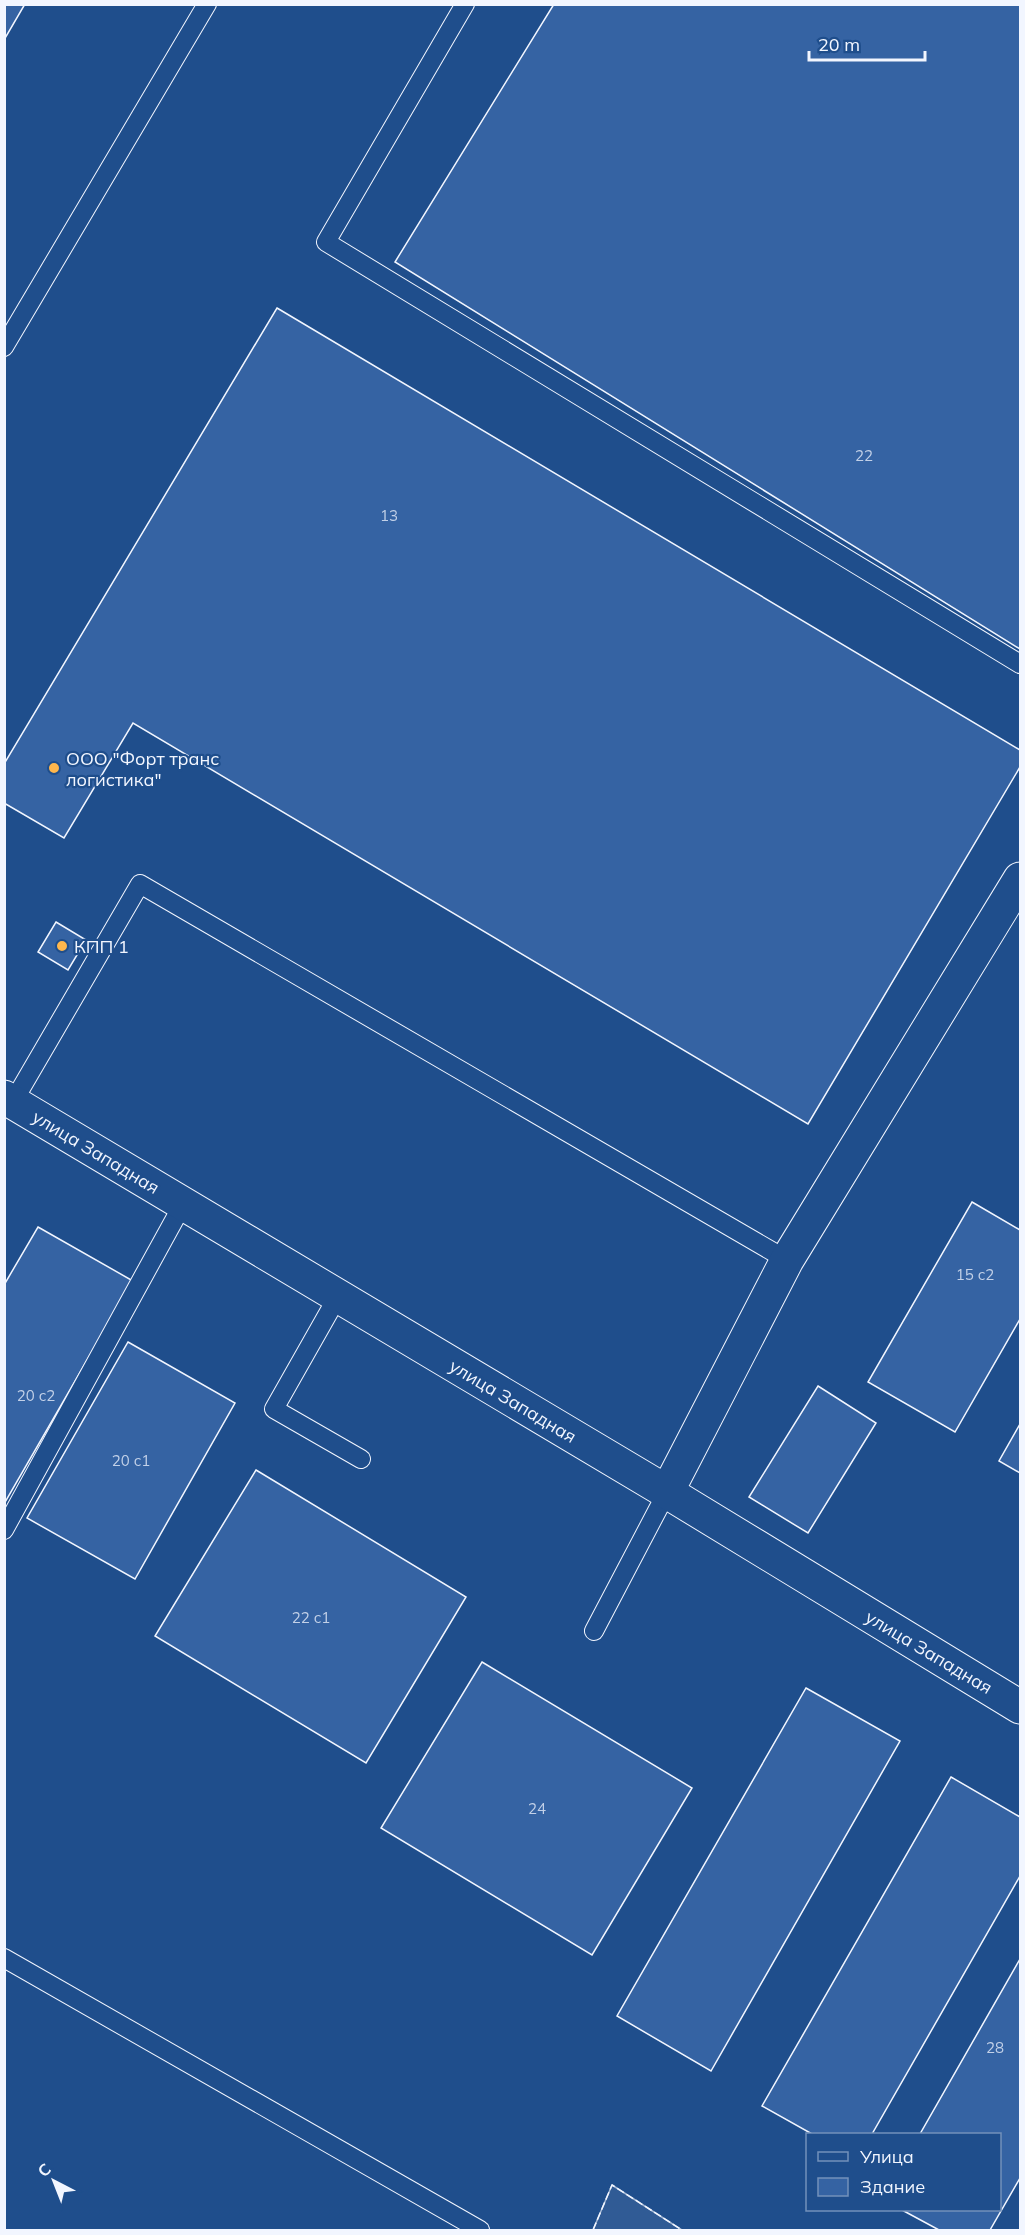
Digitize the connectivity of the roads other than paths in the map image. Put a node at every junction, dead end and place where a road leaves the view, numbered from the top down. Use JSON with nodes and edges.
{"nodes":[{"id":1,"x":207,"y":4,"type":"edge"},
{"id":2,"x":465,"y":4,"type":"edge"},
{"id":3,"x":4,"y":347,"type":"edge"},
{"id":4,"x":1020,"y":664,"type":"edge"},
{"id":5,"x":1020,"y":879,"type":"edge"},
{"id":6,"x":9,"y":1099,"type":"edge"},
{"id":7,"x":183,"y":1204,"type":"junction"},
{"id":8,"x":787,"y":1260,"type":"junction"},
{"id":9,"x":338,"y":1296,"type":"junction"},
{"id":10,"x":361,"y":1459,"type":"dead end"},
{"id":11,"x":667,"y":1492,"type":"junction"},
{"id":12,"x":4,"y":1530,"type":"edge"},
{"id":13,"x":594,"y":1631,"type":"dead end"},
{"id":14,"x":1020,"y":1707,"type":"edge"},
{"id":15,"x":4,"y":1958,"type":"edge"},
{"id":16,"x":480,"y":2230,"type":"edge"}],
"edges":[{"from":1,"to":3,"type":"lane"},
{"from":2,"to":4,"type":"lane"},
{"from":5,"to":8,"type":"street"},
{"from":6,"to":7,"type":"street","name":"улица Западная"},
{"from":6,"to":8,"type":"lane"},
{"from":7,"to":9,"type":"street","name":"улица Западная"},
{"from":7,"to":12,"type":"lane"},
{"from":8,"to":11,"type":"street"},
{"from":9,"to":10,"type":"lane"},
{"from":9,"to":11,"type":"street","name":"улица Западная"},
{"from":11,"to":13,"type":"lane"},
{"from":11,"to":14,"type":"street","name":"улица Западная"},
{"from":15,"to":16,"type":"lane"}]}
